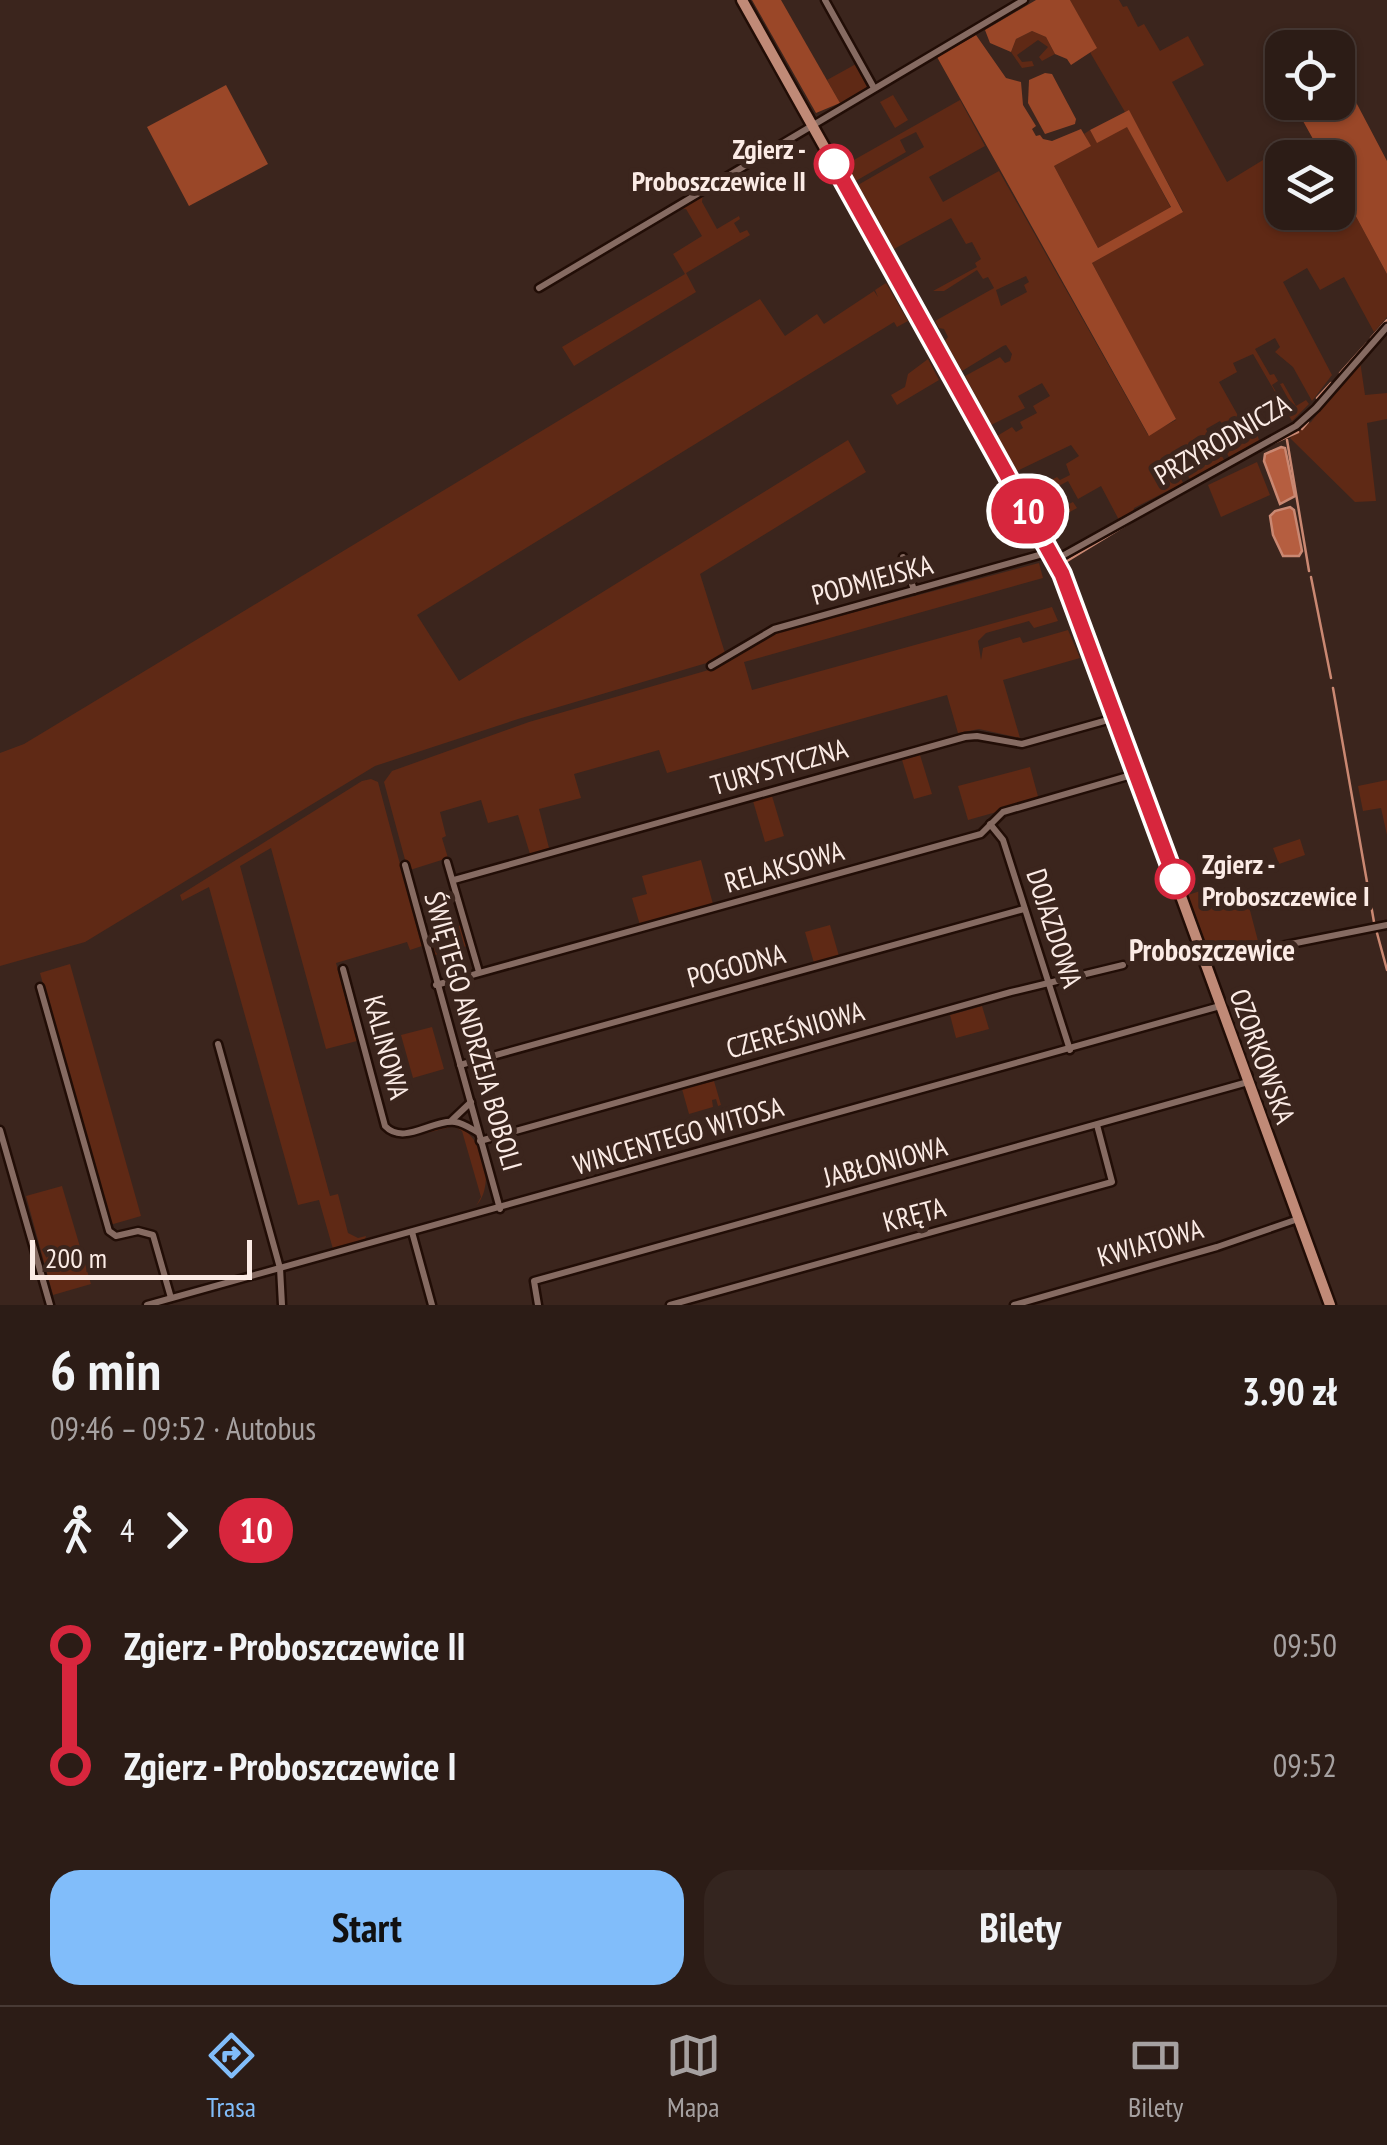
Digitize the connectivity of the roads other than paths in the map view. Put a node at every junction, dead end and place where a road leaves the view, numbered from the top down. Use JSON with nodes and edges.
{"nodes":[{"id":1,"x":742,"y":0,"type":"edge"},
{"id":2,"x":825,"y":0,"type":"edge"},
{"id":3,"x":1024,"y":0,"type":"edge"},
{"id":4,"x":874,"y":88,"type":"junction"},
{"id":5,"x":812,"y":124,"type":"junction"},
{"id":6,"x":539,"y":288,"type":"dead end"},
{"id":7,"x":1387,"y":327,"type":"edge"},
{"id":8,"x":1053,"y":556,"type":"junction"},
{"id":9,"x":904,"y":557,"type":"dead end"},
{"id":10,"x":914,"y":590,"type":"junction"},
{"id":11,"x":711,"y":666,"type":"dead end"},
{"id":12,"x":1116,"y":717,"type":"junction"},
{"id":13,"x":1137,"y":774,"type":"junction"},
{"id":14,"x":990,"y":824,"type":"junction"},
{"id":15,"x":448,"y":862,"type":"dead end"},
{"id":16,"x":404,"y":865,"type":"dead end"},
{"id":17,"x":454,"y":880,"type":"junction"},
{"id":18,"x":1024,"y":909,"type":"junction"},
{"id":19,"x":1387,"y":925,"type":"edge"},
{"id":20,"x":1204,"y":962,"type":"junction"},
{"id":21,"x":1123,"y":965,"type":"dead end"},
{"id":22,"x":343,"y":969,"type":"dead end"},
{"id":23,"x":479,"y":972,"type":"junction"},
{"id":24,"x":1048,"y":982,"type":"junction"},
{"id":25,"x":436,"y":985,"type":"junction"},
{"id":26,"x":40,"y":987,"type":"dead end"},
{"id":27,"x":1220,"y":1006,"type":"junction"},
{"id":28,"x":218,"y":1044,"type":"dead end"},
{"id":29,"x":1070,"y":1050,"type":"junction"},
{"id":30,"x":460,"y":1064,"type":"junction"},
{"id":31,"x":1248,"y":1082,"type":"junction"},
{"id":32,"x":470,"y":1102,"type":"junction"},
{"id":33,"x":451,"y":1121,"type":"junction"},
{"id":34,"x":1098,"y":1125,"type":"junction"},
{"id":35,"x":0,"y":1130,"type":"edge"},
{"id":36,"x":479,"y":1137,"type":"junction"},
{"id":37,"x":500,"y":1209,"type":"junction"},
{"id":38,"x":1298,"y":1219,"type":"junction"},
{"id":39,"x":412,"y":1232,"type":"junction"},
{"id":40,"x":280,"y":1268,"type":"junction"},
{"id":41,"x":171,"y":1298,"type":"junction"},
{"id":42,"x":50,"y":1305,"type":"edge"},
{"id":43,"x":147,"y":1305,"type":"edge"},
{"id":44,"x":282,"y":1305,"type":"edge"},
{"id":45,"x":432,"y":1305,"type":"edge"},
{"id":46,"x":538,"y":1305,"type":"edge"},
{"id":47,"x":670,"y":1305,"type":"edge"},
{"id":48,"x":1014,"y":1305,"type":"edge"},
{"id":49,"x":1330,"y":1305,"type":"edge"}],
"edges":[{"from":1,"to":5,"type":"main road","name":"OZORKOWSKA"},
{"from":2,"to":4,"type":"street"},
{"from":3,"to":4,"type":"street"},
{"from":4,"to":5,"type":"street"},
{"from":5,"to":6,"type":"street"},
{"from":5,"to":8,"type":"main road","name":"OZORKOWSKA"},
{"from":7,"to":8,"type":"street","name":"PRZYRODNICZA"},
{"from":8,"to":10,"type":"street","name":"PODMIEJSKA"},
{"from":8,"to":12,"type":"main road","name":"OZORKOWSKA"},
{"from":9,"to":10,"type":"street"},
{"from":10,"to":11,"type":"street","name":"PODMIEJSKA"},
{"from":12,"to":13,"type":"main road","name":"OZORKOWSKA"},
{"from":12,"to":17,"type":"street","name":"TURYSTYCZNA"},
{"from":13,"to":14,"type":"street","name":"RELAKSOWA"},
{"from":13,"to":20,"type":"main road","name":"OZORKOWSKA"},
{"from":14,"to":18,"type":"street","name":"DOJAZDOWA"},
{"from":14,"to":23,"type":"street","name":"RELAKSOWA"},
{"from":15,"to":17,"type":"street"},
{"from":16,"to":25,"type":"street","name":"ŚWIĘTEGO ANDRZEJA BOBOLI"},
{"from":17,"to":23,"type":"street"},
{"from":18,"to":24,"type":"street","name":"DOJAZDOWA"},
{"from":18,"to":30,"type":"street","name":"POGODNA"},
{"from":19,"to":20,"type":"street"},
{"from":20,"to":27,"type":"main road","name":"OZORKOWSKA"},
{"from":21,"to":24,"type":"street","name":"CZEREŚNIOWA"},
{"from":22,"to":33,"type":"street","name":"KALINOWA"},
{"from":23,"to":25,"type":"street","name":"RELAKSOWA"},
{"from":24,"to":29,"type":"street","name":"DOJAZDOWA"},
{"from":24,"to":36,"type":"street","name":"CZEREŚNIOWA"},
{"from":25,"to":30,"type":"street","name":"ŚWIĘTEGO ANDRZEJA BOBOLI"},
{"from":26,"to":41,"type":"street"},
{"from":27,"to":29,"type":"street","name":"WINCENTEGO WITOSA"},
{"from":27,"to":31,"type":"main road","name":"OZORKOWSKA"},
{"from":28,"to":40,"type":"street"},
{"from":29,"to":37,"type":"street","name":"WINCENTEGO WITOSA"},
{"from":30,"to":32,"type":"street","name":"ŚWIĘTEGO ANDRZEJA BOBOLI"},
{"from":31,"to":34,"type":"street","name":"JABŁONIOWA"},
{"from":31,"to":38,"type":"main road","name":"OZORKOWSKA"},
{"from":32,"to":33,"type":"street"},
{"from":32,"to":36,"type":"street","name":"ŚWIĘTEGO ANDRZEJA BOBOLI"},
{"from":33,"to":36,"type":"street"},
{"from":34,"to":46,"type":"street","name":"JABŁONIOWA"},
{"from":34,"to":47,"type":"street","name":"KRĘTA"},
{"from":35,"to":42,"type":"street"},
{"from":36,"to":37,"type":"street","name":"ŚWIĘTEGO ANDRZEJA BOBOLI"},
{"from":37,"to":39,"type":"street","name":"WINCENTEGO WITOSA"},
{"from":38,"to":48,"type":"street","name":"KWIATOWA"},
{"from":38,"to":49,"type":"main road","name":"OZORKOWSKA"},
{"from":39,"to":40,"type":"street","name":"WINCENTEGO WITOSA"},
{"from":39,"to":45,"type":"street"},
{"from":40,"to":41,"type":"street","name":"WINCENTEGO WITOSA"},
{"from":40,"to":44,"type":"street"},
{"from":41,"to":43,"type":"street","name":"WINCENTEGO WITOSA"}]}
